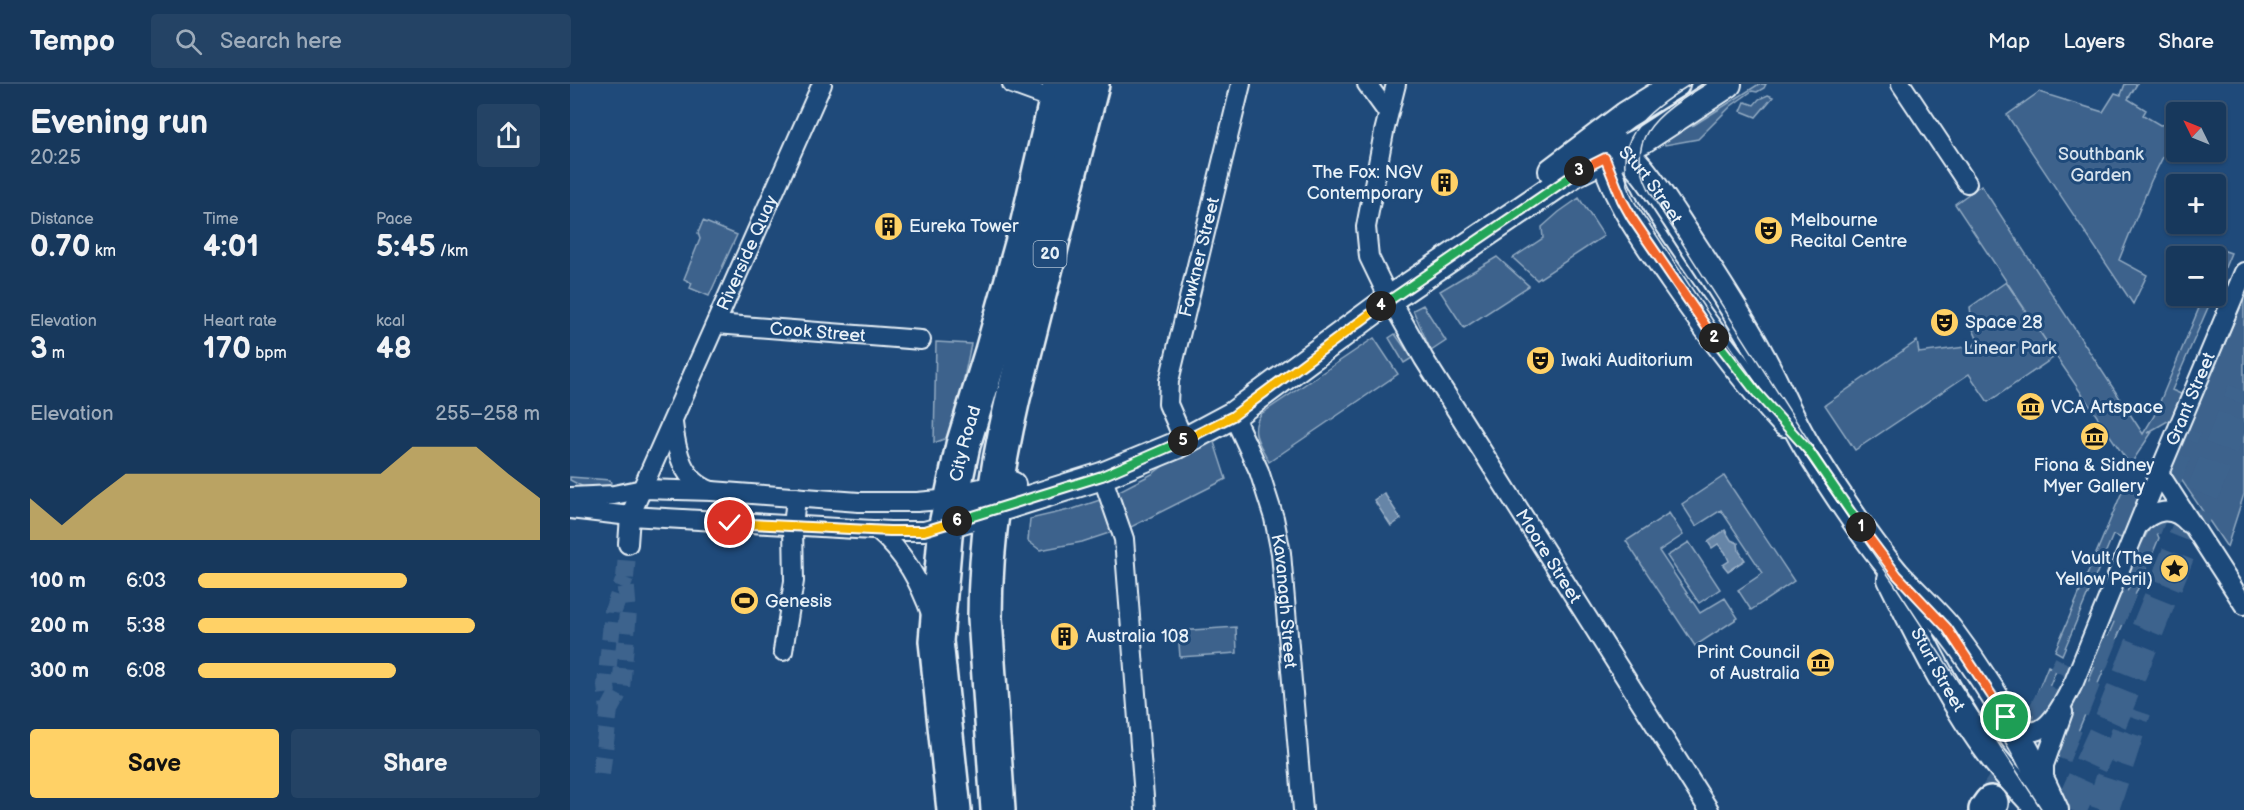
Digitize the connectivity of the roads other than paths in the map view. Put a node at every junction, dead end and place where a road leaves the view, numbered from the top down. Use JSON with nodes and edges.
{"nodes":[{"id":1,"x":822,"y":84,"type":"edge"},
{"id":2,"x":1012,"y":84,"type":"edge"},
{"id":3,"x":1241,"y":84,"type":"edge"},
{"id":4,"x":1367,"y":84,"type":"edge"},
{"id":5,"x":1396,"y":84,"type":"edge"},
{"id":6,"x":1676,"y":84,"type":"edge"},
{"id":7,"x":1728,"y":84,"type":"edge"},
{"id":8,"x":1901,"y":84,"type":"edge"},
{"id":9,"x":1075,"y":93,"type":"edge"},
{"id":10,"x":1388,"y":113,"type":"junction"},
{"id":11,"x":1656,"y":132,"type":"junction"},
{"id":12,"x":1609,"y":147,"type":"junction"},
{"id":13,"x":1967,"y":183,"type":"dead end"},
{"id":14,"x":1654,"y":186,"type":"junction"},
{"id":15,"x":2244,"y":272,"type":"edge"},
{"id":16,"x":1387,"y":294,"type":"junction"},
{"id":17,"x":716,"y":324,"type":"junction"},
{"id":18,"x":921,"y":340,"type":"dead end"},
{"id":19,"x":1229,"y":409,"type":"junction"},
{"id":20,"x":673,"y":422,"type":"junction"},
{"id":21,"x":1179,"y":429,"type":"junction"},
{"id":22,"x":1809,"y":451,"type":"junction"},
{"id":23,"x":2159,"y":473,"type":"junction"},
{"id":24,"x":1102,"y":476,"type":"junction"},
{"id":25,"x":643,"y":489,"type":"junction"},
{"id":26,"x":712,"y":491,"type":"junction"},
{"id":27,"x":570,"y":496,"type":"edge"},
{"id":28,"x":796,"y":497,"type":"junction"},
{"id":29,"x":993,"y":499,"type":"junction"},
{"id":30,"x":570,"y":509,"type":"edge"},
{"id":31,"x":948,"y":512,"type":"junction"},
{"id":32,"x":630,"y":516,"type":"junction"},
{"id":33,"x":2139,"y":525,"type":"junction"},
{"id":34,"x":793,"y":527,"type":"junction"},
{"id":35,"x":2196,"y":530,"type":"junction"},
{"id":36,"x":877,"y":531,"type":"junction"},
{"id":37,"x":628,"y":544,"type":"tunnel mouth"},
{"id":38,"x":1875,"y":547,"type":"junction"},
{"id":39,"x":2244,"y":605,"type":"edge"},
{"id":40,"x":936,"y":628,"type":"junction"},
{"id":41,"x":783,"y":651,"type":"dead end"},
{"id":42,"x":2074,"y":682,"type":"junction"},
{"id":43,"x":2006,"y":717,"type":"junction"},
{"id":44,"x":2042,"y":798,"type":"edge"},
{"id":45,"x":954,"y":810,"type":"edge"},
{"id":46,"x":998,"y":810,"type":"edge"},
{"id":47,"x":1145,"y":810,"type":"edge"},
{"id":48,"x":1303,"y":810,"type":"edge"},
{"id":49,"x":1709,"y":810,"type":"edge"},
{"id":50,"x":2055,"y":810,"type":"edge"}],
"edges":[{"from":1,"to":17,"type":"street","name":"Riverside Quay"},
{"from":2,"to":9,"type":"street"},
{"from":3,"to":21,"type":"street","name":"Fawkner Street"},
{"from":4,"to":10,"type":"street"},
{"from":5,"to":10,"type":"street"},
{"from":6,"to":12,"type":"main road"},
{"from":7,"to":11,"type":"main road"},
{"from":8,"to":13,"type":"street"},
{"from":9,"to":29,"type":"highway","name":"City Road","number":"20"},
{"from":9,"to":31,"type":"highway","name":"City Road","number":"20"},
{"from":10,"to":16,"type":"street"},
{"from":11,"to":12,"type":"main road"},
{"from":11,"to":14,"type":"main road"},
{"from":12,"to":14,"type":"main road","name":"Sturt Street"},
{"from":12,"to":16,"type":"main road"},
{"from":12,"to":22,"type":"main road","name":"Sturt Street"},
{"from":14,"to":22,"type":"main road","name":"Sturt Street"},
{"from":15,"to":23,"type":"street","name":"Grant Street"},
{"from":16,"to":19,"type":"main road"},
{"from":16,"to":49,"type":"street","name":"Moore Street"},
{"from":17,"to":18,"type":"street","name":"Cook Street"},
{"from":17,"to":20,"type":"street","name":"Riverside Quay"},
{"from":19,"to":21,"type":"main road"},
{"from":19,"to":24,"type":"main road"},
{"from":19,"to":48,"type":"street","name":"Kavanagh Street"},
{"from":20,"to":25,"type":"street","name":"Riverside Quay"},
{"from":20,"to":26,"type":"street"},
{"from":21,"to":29,"type":"main road"},
{"from":22,"to":38,"type":"main road","name":"Sturt Street"},
{"from":23,"to":33,"type":"street","name":"Grant Street"},
{"from":23,"to":35,"type":"street"},
{"from":24,"to":29,"type":"main road"},
{"from":24,"to":47,"type":"street"},
{"from":25,"to":26,"type":"street"},
{"from":25,"to":27,"type":"street"},
{"from":25,"to":32,"type":"street","name":"Riverside Quay"},
{"from":26,"to":28,"type":"street"},
{"from":28,"to":31,"type":"street"},
{"from":28,"to":34,"type":"street"},
{"from":29,"to":31,"type":"main road"},
{"from":29,"to":46,"type":"highway","name":"City Road","number":"20"},
{"from":30,"to":32,"type":"street"},
{"from":31,"to":36,"type":"street"},
{"from":31,"to":40,"type":"highway","name":"City Road","number":"20"},
{"from":32,"to":34,"type":"street"},
{"from":32,"to":37,"type":"street"},
{"from":33,"to":35,"type":"street"},
{"from":33,"to":42,"type":"street","name":"Grant Street"},
{"from":34,"to":36,"type":"street"},
{"from":34,"to":41,"type":"street"},
{"from":35,"to":39,"type":"street"},
{"from":36,"to":40,"type":"street"},
{"from":38,"to":43,"type":"main road","name":"Sturt Street"},
{"from":38,"to":44,"type":"main road","name":"Sturt Street"},
{"from":40,"to":45,"type":"highway","name":"City Road","number":"20"},
{"from":42,"to":43,"type":"street","name":"Grant Street"},
{"from":42,"to":44,"type":"street","name":"Grant Street"},
{"from":43,"to":44,"type":"main road","name":"Sturt Street"},
{"from":44,"to":50,"type":"main road","name":"Sturt Street"}]}
